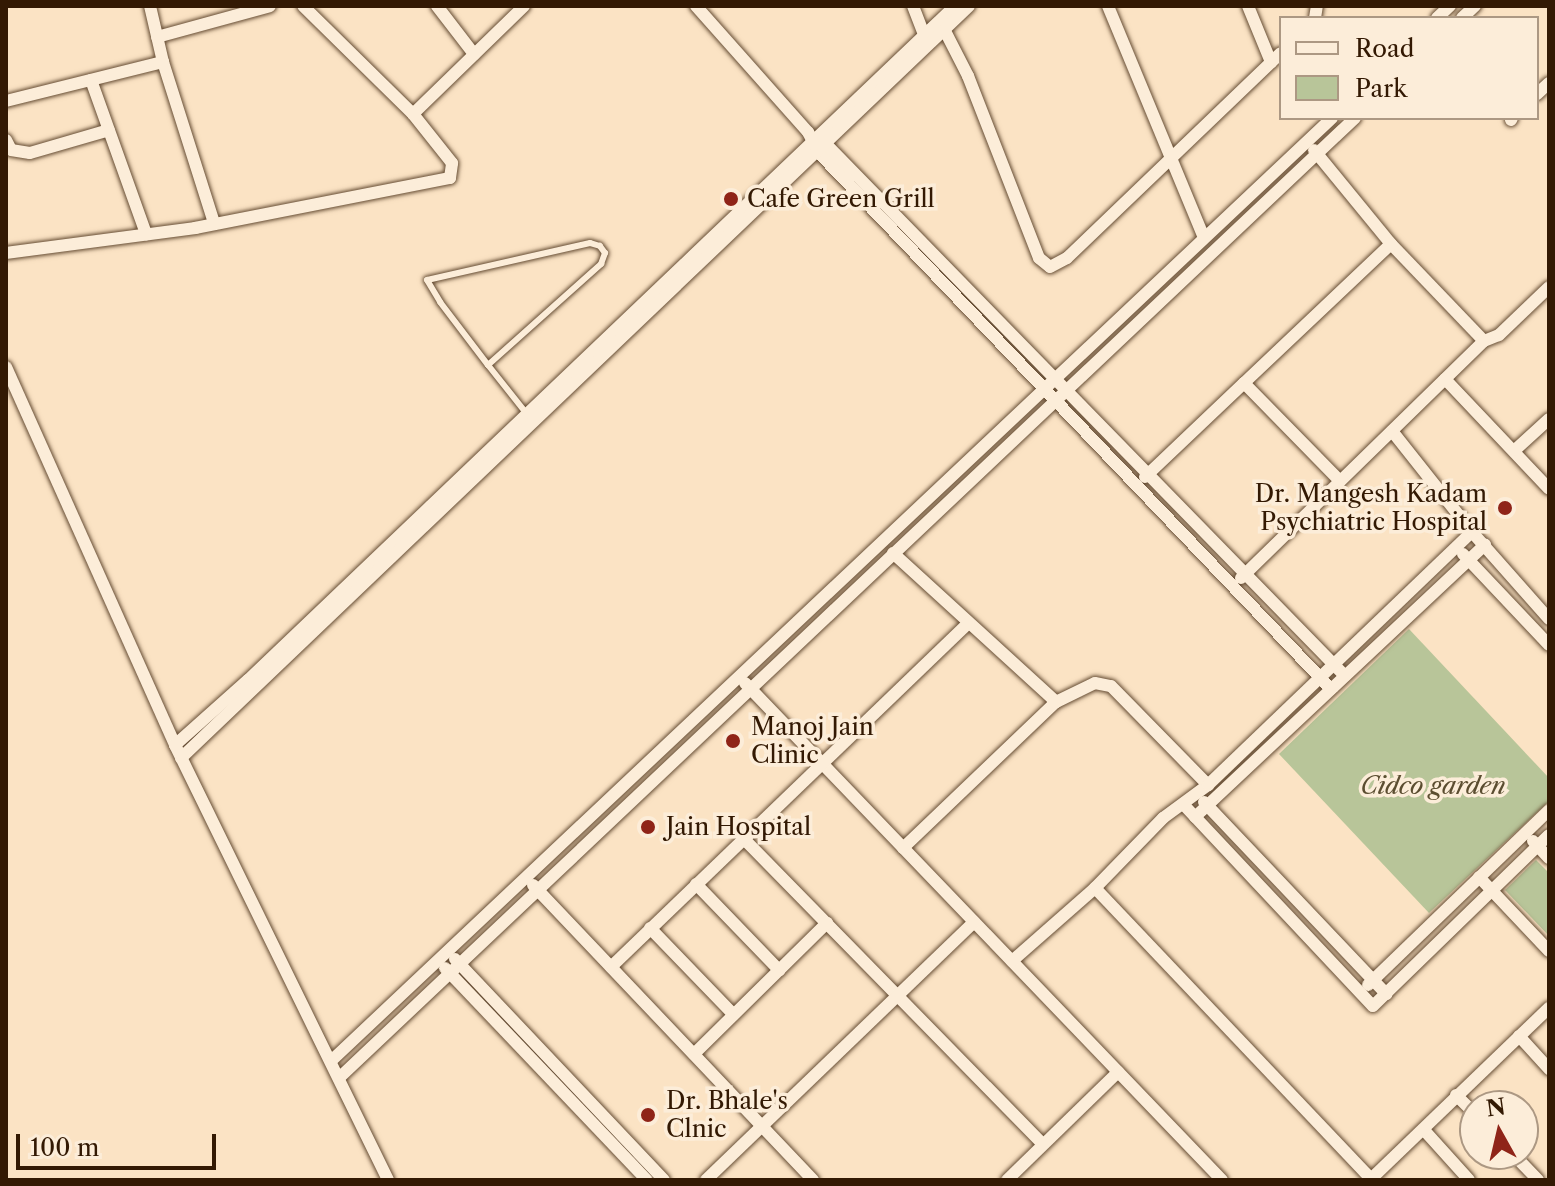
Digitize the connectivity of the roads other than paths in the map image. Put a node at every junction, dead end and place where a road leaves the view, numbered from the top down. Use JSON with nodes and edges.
{"nodes":[{"id":1,"x":150,"y":6,"type":"edge"},
{"id":2,"x":270,"y":6,"type":"edge"},
{"id":3,"x":303,"y":6,"type":"edge"},
{"id":4,"x":437,"y":6,"type":"edge"},
{"id":5,"x":524,"y":6,"type":"edge"},
{"id":6,"x":696,"y":6,"type":"edge"},
{"id":7,"x":913,"y":6,"type":"edge"},
{"id":8,"x":955,"y":6,"type":"edge"},
{"id":9,"x":969,"y":6,"type":"edge"},
{"id":10,"x":1108,"y":6,"type":"edge"},
{"id":11,"x":1248,"y":6,"type":"edge"},
{"id":12,"x":944,"y":29,"type":"junction"},
{"id":13,"x":924,"y":35,"type":"junction"},
{"id":14,"x":157,"y":37,"type":"junction"},
{"id":15,"x":474,"y":54,"type":"junction"},
{"id":16,"x":1279,"y":55,"type":"edge"},
{"id":17,"x":163,"y":62,"type":"junction"},
{"id":18,"x":1271,"y":62,"type":"junction"},
{"id":19,"x":91,"y":80,"type":"junction"},
{"id":20,"x":6,"y":101,"type":"edge"},
{"id":21,"x":413,"y":114,"type":"junction"},
{"id":22,"x":1330,"y":120,"type":"edge"},
{"id":23,"x":1353,"y":120,"type":"edge"},
{"id":24,"x":109,"y":130,"type":"junction"},
{"id":25,"x":6,"y":140,"type":"edge"},
{"id":26,"x":817,"y":141,"type":"junction"},
{"id":27,"x":1306,"y":142,"type":"junction"},
{"id":28,"x":1317,"y":154,"type":"junction"},
{"id":29,"x":1172,"y":159,"type":"junction"},
{"id":30,"x":214,"y":223,"type":"junction"},
{"id":31,"x":146,"y":234,"type":"junction"},
{"id":32,"x":1203,"y":235,"type":"junction"},
{"id":33,"x":1391,"y":244,"type":"junction"},
{"id":34,"x":6,"y":253,"type":"edge"},
{"id":35,"x":1549,"y":287,"type":"edge"},
{"id":36,"x":1484,"y":341,"type":"junction"},
{"id":37,"x":488,"y":365,"type":"junction"},
{"id":38,"x":6,"y":367,"type":"edge"},
{"id":39,"x":1445,"y":379,"type":"junction"},
{"id":40,"x":1049,"y":382,"type":"junction"},
{"id":41,"x":1244,"y":383,"type":"junction"},
{"id":42,"x":1065,"y":389,"type":"junction"},
{"id":43,"x":1055,"y":399,"type":"junction"},
{"id":44,"x":531,"y":419,"type":"junction"},
{"id":45,"x":1549,"y":419,"type":"edge"},
{"id":46,"x":1392,"y":431,"type":"junction"},
{"id":47,"x":1515,"y":450,"type":"junction"},
{"id":48,"x":1148,"y":474,"type":"junction"},
{"id":49,"x":1340,"y":481,"type":"junction"},
{"id":50,"x":1137,"y":485,"type":"junction"},
{"id":51,"x":1549,"y":489,"type":"edge"},
{"id":52,"x":931,"y":493,"type":"junction"},
{"id":53,"x":942,"y":506,"type":"junction"},
{"id":54,"x":1472,"y":532,"type":"junction"},
{"id":55,"x":1485,"y":545,"type":"junction"},
{"id":56,"x":1456,"y":547,"type":"junction"},
{"id":57,"x":893,"y":553,"type":"junction"},
{"id":58,"x":1468,"y":559,"type":"junction"},
{"id":59,"x":1245,"y":573,"type":"junction"},
{"id":60,"x":1233,"y":586,"type":"junction"},
{"id":61,"x":1549,"y":619,"type":"edge"},
{"id":62,"x":968,"y":623,"type":"junction"},
{"id":63,"x":1548,"y":642,"type":"edge"},
{"id":64,"x":1333,"y":663,"type":"junction"},
{"id":65,"x":738,"y":676,"type":"junction"},
{"id":66,"x":1345,"y":676,"type":"junction"},
{"id":67,"x":1319,"y":677,"type":"junction"},
{"id":68,"x":750,"y":688,"type":"junction"},
{"id":69,"x":1331,"y":689,"type":"junction"},
{"id":70,"x":1056,"y":702,"type":"junction"},
{"id":71,"x":175,"y":745,"type":"junction"},
{"id":72,"x":181,"y":758,"type":"junction"},
{"id":73,"x":822,"y":764,"type":"junction"},
{"id":74,"x":1203,"y":789,"type":"junction"},
{"id":75,"x":1183,"y":804,"type":"junction"},
{"id":76,"x":1208,"y":806,"type":"junction"},
{"id":77,"x":1549,"y":810,"type":"edge"},
{"id":78,"x":1195,"y":817,"type":"junction"},
{"id":79,"x":1525,"y":833,"type":"junction"},
{"id":80,"x":1549,"y":835,"type":"edge"},
{"id":81,"x":744,"y":839,"type":"junction"},
{"id":82,"x":1538,"y":846,"type":"junction"},
{"id":83,"x":903,"y":848,"type":"junction"},
{"id":84,"x":1549,"y":858,"type":"edge"},
{"id":85,"x":525,"y":877,"type":"junction"},
{"id":86,"x":1479,"y":877,"type":"junction"},
{"id":87,"x":696,"y":884,"type":"junction"},
{"id":88,"x":1095,"y":888,"type":"junction"},
{"id":89,"x":537,"y":889,"type":"junction"},
{"id":90,"x":1492,"y":890,"type":"junction"},
{"id":91,"x":974,"y":922,"type":"junction"},
{"id":92,"x":827,"y":923,"type":"junction"},
{"id":93,"x":650,"y":928,"type":"junction"},
{"id":94,"x":1549,"y":951,"type":"edge"},
{"id":95,"x":443,"y":956,"type":"junction"},
{"id":96,"x":1012,"y":961,"type":"junction"},
{"id":97,"x":611,"y":967,"type":"junction"},
{"id":98,"x":455,"y":968,"type":"junction"},
{"id":99,"x":779,"y":970,"type":"junction"},
{"id":100,"x":1373,"y":980,"type":"junction"},
{"id":101,"x":1360,"y":992,"type":"junction"},
{"id":102,"x":1386,"y":994,"type":"junction"},
{"id":103,"x":897,"y":996,"type":"junction"},
{"id":104,"x":1549,"y":1008,"type":"edge"},
{"id":105,"x":733,"y":1014,"type":"junction"},
{"id":106,"x":1519,"y":1036,"type":"junction"},
{"id":107,"x":694,"y":1054,"type":"junction"},
{"id":108,"x":331,"y":1061,"type":"junction"},
{"id":109,"x":1549,"y":1069,"type":"edge"},
{"id":110,"x":1118,"y":1072,"type":"junction"},
{"id":111,"x":339,"y":1078,"type":"junction"},
{"id":112,"x":1456,"y":1095,"type":"junction"},
{"id":113,"x":1459,"y":1098,"type":"edge"},
{"id":114,"x":762,"y":1126,"type":"junction"},
{"id":115,"x":1424,"y":1130,"type":"junction"},
{"id":116,"x":1042,"y":1143,"type":"junction"},
{"id":117,"x":1019,"y":1170,"type":"junction"},
{"id":118,"x":388,"y":1180,"type":"edge"},
{"id":119,"x":647,"y":1180,"type":"edge"},
{"id":120,"x":664,"y":1180,"type":"edge"},
{"id":121,"x":706,"y":1180,"type":"edge"},
{"id":122,"x":813,"y":1180,"type":"edge"},
{"id":123,"x":1007,"y":1180,"type":"edge"},
{"id":124,"x":1029,"y":1180,"type":"edge"},
{"id":125,"x":1222,"y":1180,"type":"edge"},
{"id":126,"x":1371,"y":1180,"type":"edge"},
{"id":127,"x":1469,"y":1180,"type":"edge"}],
"edges":[{"from":1,"to":14,"type":"street"},
{"from":2,"to":14,"type":"street"},
{"from":3,"to":21,"type":"street"},
{"from":4,"to":15,"type":"street"},
{"from":5,"to":15,"type":"street"},
{"from":6,"to":26,"type":"street"},
{"from":7,"to":13,"type":"street"},
{"from":8,"to":13,"type":"street"},
{"from":9,"to":12,"type":"street"},
{"from":10,"to":29,"type":"street"},
{"from":11,"to":18,"type":"street"},
{"from":12,"to":26,"type":"street"},
{"from":12,"to":29,"type":"street"},
{"from":13,"to":26,"type":"street"},
{"from":14,"to":17,"type":"street"},
{"from":15,"to":21,"type":"street"},
{"from":16,"to":18,"type":"street"},
{"from":17,"to":19,"type":"street"},
{"from":17,"to":30,"type":"street"},
{"from":18,"to":29,"type":"street"},
{"from":19,"to":20,"type":"street"},
{"from":19,"to":24,"type":"street"},
{"from":21,"to":30,"type":"street"},
{"from":22,"to":27,"type":"street"},
{"from":23,"to":28,"type":"street"},
{"from":24,"to":25,"type":"street"},
{"from":24,"to":31,"type":"street"},
{"from":26,"to":40,"type":"street"},
{"from":26,"to":44,"type":"street"},
{"from":27,"to":28,"type":"street"},
{"from":27,"to":32,"type":"street"},
{"from":28,"to":33,"type":"street"},
{"from":28,"to":42,"type":"street"},
{"from":29,"to":32,"type":"street"},
{"from":30,"to":31,"type":"street"},
{"from":31,"to":34,"type":"street"},
{"from":32,"to":40,"type":"street"},
{"from":33,"to":36,"type":"street"},
{"from":33,"to":41,"type":"street"},
{"from":35,"to":36,"type":"street"},
{"from":36,"to":39,"type":"street"},
{"from":37,"to":37,"type":"lane"},
{"from":37,"to":44,"type":"lane"},
{"from":38,"to":71,"type":"street"},
{"from":39,"to":46,"type":"street"},
{"from":39,"to":47,"type":"street"},
{"from":40,"to":42,"type":"street"},
{"from":40,"to":43,"type":"street"},
{"from":40,"to":52,"type":"street"},
{"from":41,"to":48,"type":"street"},
{"from":41,"to":49,"type":"street"},
{"from":42,"to":43,"type":"street"},
{"from":42,"to":48,"type":"street"},
{"from":43,"to":50,"type":"street"},
{"from":43,"to":53,"type":"street"},
{"from":44,"to":71,"type":"street"},
{"from":44,"to":72,"type":"street"},
{"from":45,"to":47,"type":"street"},
{"from":46,"to":49,"type":"street"},
{"from":46,"to":54,"type":"street"},
{"from":47,"to":51,"type":"street"},
{"from":48,"to":50,"type":"street"},
{"from":48,"to":59,"type":"street"},
{"from":49,"to":59,"type":"street"},
{"from":50,"to":60,"type":"street"},
{"from":52,"to":53,"type":"street"},
{"from":52,"to":65,"type":"street"},
{"from":53,"to":57,"type":"street"},
{"from":54,"to":55,"type":"street"},
{"from":54,"to":56,"type":"street"},
{"from":55,"to":58,"type":"street"},
{"from":55,"to":61,"type":"street"},
{"from":56,"to":58,"type":"street"},
{"from":56,"to":64,"type":"street"},
{"from":57,"to":62,"type":"street"},
{"from":57,"to":68,"type":"street"},
{"from":58,"to":63,"type":"street"},
{"from":58,"to":66,"type":"street"},
{"from":59,"to":60,"type":"street"},
{"from":59,"to":64,"type":"street"},
{"from":60,"to":67,"type":"street"},
{"from":62,"to":70,"type":"street"},
{"from":62,"to":73,"type":"street"},
{"from":64,"to":66,"type":"street"},
{"from":64,"to":67,"type":"street"},
{"from":65,"to":68,"type":"street"},
{"from":65,"to":85,"type":"street"},
{"from":66,"to":69,"type":"street"},
{"from":67,"to":69,"type":"street"},
{"from":67,"to":74,"type":"street"},
{"from":68,"to":73,"type":"street"},
{"from":68,"to":89,"type":"street"},
{"from":69,"to":76,"type":"street"},
{"from":70,"to":74,"type":"street"},
{"from":70,"to":83,"type":"street"},
{"from":71,"to":72,"type":"street"},
{"from":72,"to":108,"type":"street"},
{"from":73,"to":81,"type":"street"},
{"from":73,"to":83,"type":"street"},
{"from":74,"to":75,"type":"street"},
{"from":74,"to":76,"type":"street"},
{"from":75,"to":78,"type":"street"},
{"from":75,"to":88,"type":"street"},
{"from":76,"to":78,"type":"street"},
{"from":76,"to":100,"type":"street"},
{"from":77,"to":79,"type":"street"},
{"from":78,"to":101,"type":"street"},
{"from":79,"to":82,"type":"street"},
{"from":79,"to":86,"type":"street"},
{"from":80,"to":82,"type":"street"},
{"from":81,"to":87,"type":"street"},
{"from":81,"to":92,"type":"street"},
{"from":82,"to":84,"type":"street"},
{"from":82,"to":90,"type":"street"},
{"from":83,"to":91,"type":"street"},
{"from":85,"to":89,"type":"street"},
{"from":85,"to":95,"type":"street"},
{"from":86,"to":90,"type":"street"},
{"from":86,"to":100,"type":"street"},
{"from":87,"to":93,"type":"street"},
{"from":87,"to":99,"type":"street"},
{"from":88,"to":96,"type":"street"},
{"from":88,"to":126,"type":"street"},
{"from":89,"to":97,"type":"street"},
{"from":89,"to":98,"type":"street"},
{"from":90,"to":94,"type":"street"},
{"from":90,"to":102,"type":"street"},
{"from":91,"to":96,"type":"street"},
{"from":91,"to":103,"type":"street"},
{"from":92,"to":99,"type":"street"},
{"from":92,"to":103,"type":"street"},
{"from":93,"to":97,"type":"street"},
{"from":93,"to":105,"type":"street"},
{"from":95,"to":98,"type":"street"},
{"from":95,"to":108,"type":"street"},
{"from":96,"to":110,"type":"street"},
{"from":97,"to":107,"type":"street"},
{"from":98,"to":111,"type":"street"},
{"from":98,"to":119,"type":"street"},
{"from":98,"to":120,"type":"street"},
{"from":99,"to":105,"type":"street"},
{"from":100,"to":101,"type":"street"},
{"from":100,"to":102,"type":"street"},
{"from":101,"to":102,"type":"street"},
{"from":103,"to":114,"type":"street"},
{"from":103,"to":116,"type":"street"},
{"from":104,"to":106,"type":"street"},
{"from":105,"to":107,"type":"street"},
{"from":106,"to":109,"type":"street"},
{"from":106,"to":112,"type":"street"},
{"from":107,"to":114,"type":"street"},
{"from":108,"to":111,"type":"street"},
{"from":110,"to":116,"type":"street"},
{"from":110,"to":125,"type":"street"},
{"from":111,"to":118,"type":"street"},
{"from":112,"to":113,"type":"street"},
{"from":112,"to":115,"type":"street"},
{"from":114,"to":121,"type":"street"},
{"from":114,"to":122,"type":"street"},
{"from":115,"to":126,"type":"street"},
{"from":115,"to":127,"type":"street"},
{"from":116,"to":117,"type":"street"},
{"from":117,"to":123,"type":"street"},
{"from":117,"to":124,"type":"street"}]}
